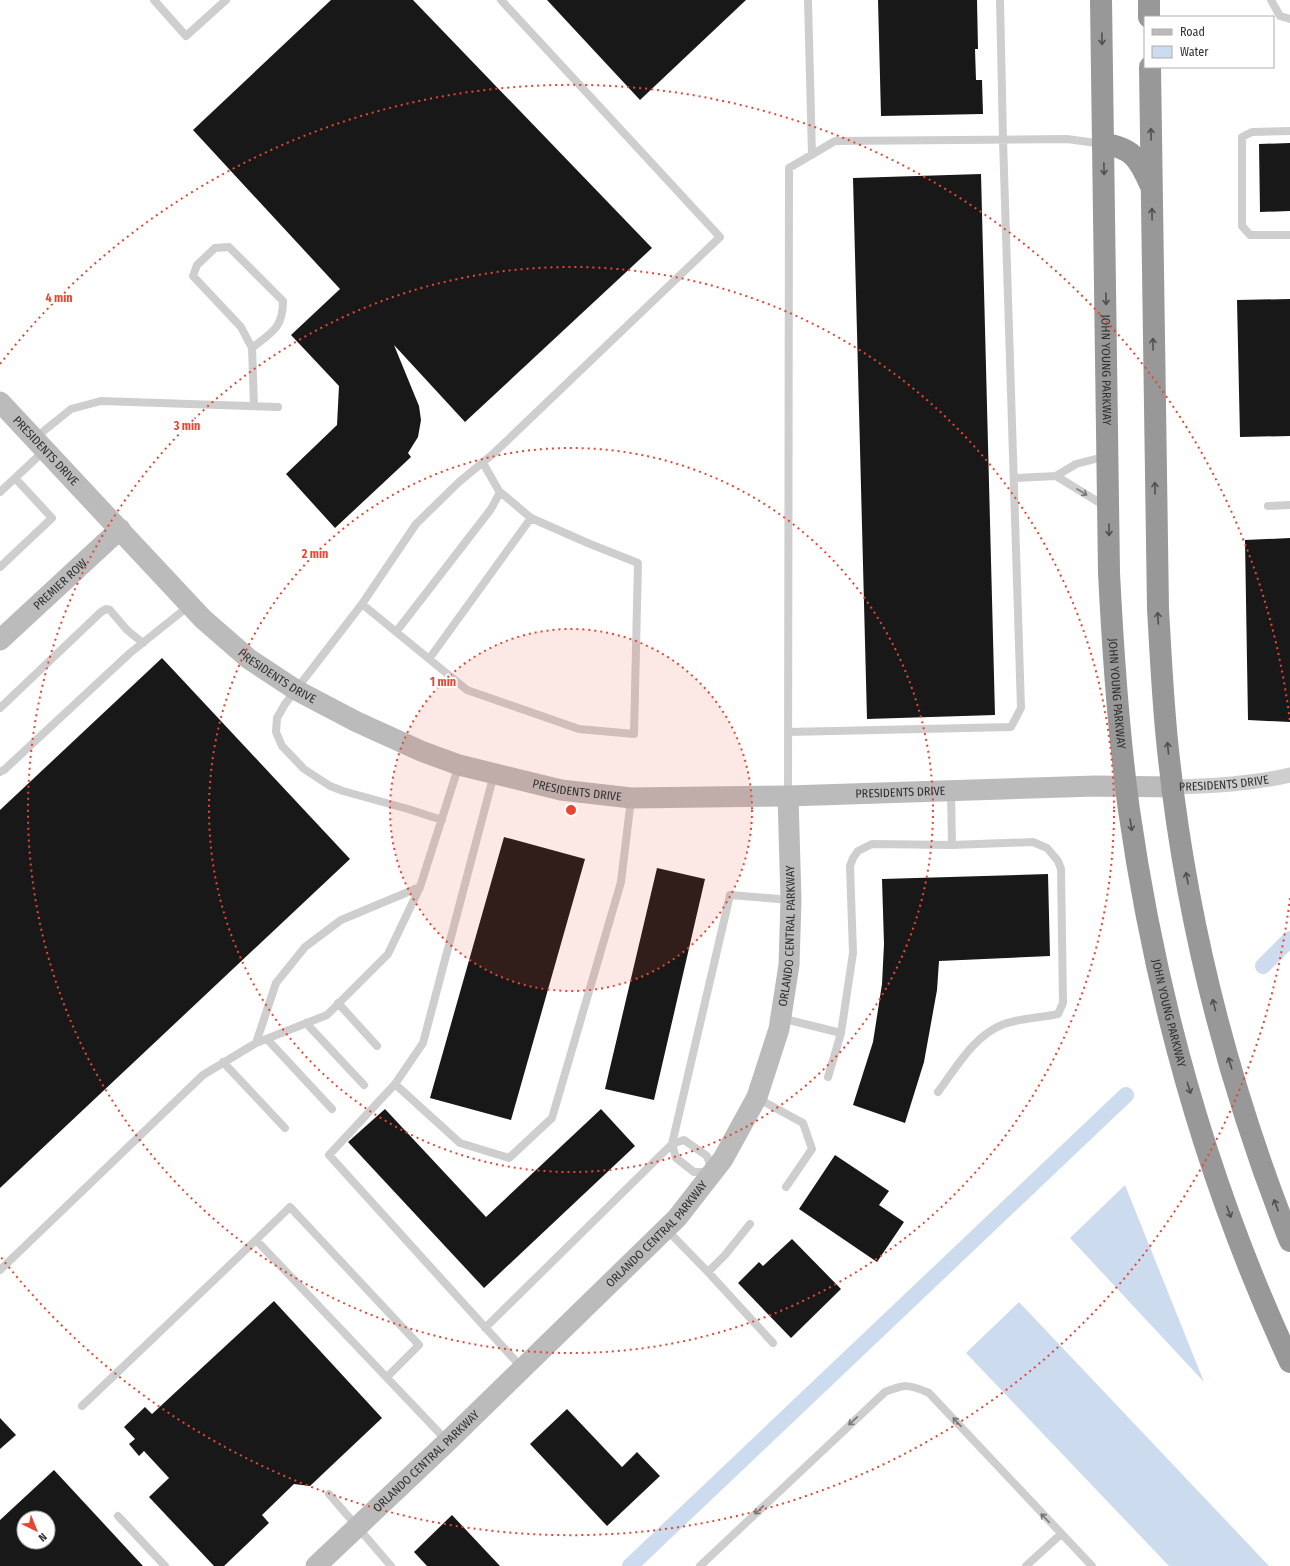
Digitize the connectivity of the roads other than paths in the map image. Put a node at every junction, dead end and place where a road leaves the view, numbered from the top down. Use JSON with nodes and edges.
{"nodes":[{"id":1,"x":154,"y":0,"type":"edge"},
{"id":2,"x":226,"y":0,"type":"edge"},
{"id":3,"x":501,"y":0,"type":"edge"},
{"id":4,"x":808,"y":0,"type":"edge"},
{"id":5,"x":1000,"y":0,"type":"edge"},
{"id":6,"x":1101,"y":0,"type":"edge"},
{"id":7,"x":1149,"y":0,"type":"edge"},
{"id":8,"x":1271,"y":0,"type":"edge"},
{"id":9,"x":1149,"y":16,"type":"edge"},
{"id":10,"x":1290,"y":19,"type":"edge"},
{"id":11,"x":1150,"y":68,"type":"edge"},
{"id":12,"x":1290,"y":131,"type":"edge"},
{"id":13,"x":1003,"y":140,"type":"junction"},
{"id":14,"x":1103,"y":144,"type":"junction"},
{"id":15,"x":812,"y":155,"type":"junction"},
{"id":16,"x":1152,"y":187,"type":"junction"},
{"id":17,"x":1290,"y":235,"type":"edge"},
{"id":18,"x":252,"y":348,"type":"junction"},
{"id":19,"x":0,"y":402,"type":"edge"},
{"id":20,"x":254,"y":406,"type":"junction"},
{"id":21,"x":278,"y":407,"type":"dead end"},
{"id":22,"x":40,"y":444,"type":"junction"},
{"id":23,"x":1108,"y":456,"type":"junction"},
{"id":24,"x":483,"y":463,"type":"junction"},
{"id":25,"x":1056,"y":476,"type":"junction"},
{"id":26,"x":15,"y":478,"type":"junction"},
{"id":27,"x":1014,"y":478,"type":"junction"},
{"id":28,"x":0,"y":492,"type":"edge"},
{"id":29,"x":500,"y":492,"type":"junction"},
{"id":30,"x":1290,"y":505,"type":"edge"},
{"id":31,"x":1268,"y":506,"type":"dead end"},
{"id":32,"x":1108,"y":508,"type":"junction"},
{"id":33,"x":531,"y":518,"type":"junction"},
{"id":34,"x":120,"y":529,"type":"junction"},
{"id":35,"x":0,"y":567,"type":"edge"},
{"id":36,"x":362,"y":604,"type":"junction"},
{"id":37,"x":190,"y":605,"type":"junction"},
{"id":38,"x":396,"y":632,"type":"junction"},
{"id":39,"x":0,"y":640,"type":"edge"},
{"id":40,"x":143,"y":643,"type":"junction"},
{"id":41,"x":429,"y":659,"type":"junction"},
{"id":42,"x":296,"y":690,"type":"junction"},
{"id":43,"x":0,"y":708,"type":"edge"},
{"id":44,"x":788,"y":732,"type":"junction"},
{"id":45,"x":459,"y":764,"type":"junction"},
{"id":46,"x":0,"y":772,"type":"edge"},
{"id":47,"x":494,"y":774,"type":"junction"},
{"id":48,"x":1290,"y":775,"type":"edge"},
{"id":49,"x":1126,"y":786,"type":"junction"},
{"id":50,"x":1173,"y":787,"type":"junction"},
{"id":51,"x":951,"y":791,"type":"junction"},
{"id":52,"x":788,"y":796,"type":"junction"},
{"id":53,"x":631,"y":798,"type":"junction"},
{"id":54,"x":442,"y":820,"type":"junction"},
{"id":55,"x":952,"y":845,"type":"junction"},
{"id":56,"x":420,"y":887,"type":"junction"},
{"id":57,"x":791,"y":900,"type":"junction"},
{"id":58,"x":338,"y":1003,"type":"junction"},
{"id":59,"x":781,"y":1018,"type":"junction"},
{"id":60,"x":306,"y":1023,"type":"junction"},
{"id":61,"x":841,"y":1033,"type":"junction"},
{"id":62,"x":267,"y":1039,"type":"junction"},
{"id":63,"x":256,"y":1043,"type":"junction"},
{"id":64,"x":377,"y":1046,"type":"dead end"},
{"id":65,"x":223,"y":1062,"type":"junction"},
{"id":66,"x":828,"y":1077,"type":"dead end"},
{"id":67,"x":395,"y":1084,"type":"junction"},
{"id":68,"x":364,"y":1085,"type":"dead end"},
{"id":69,"x":938,"y":1092,"type":"dead end"},
{"id":70,"x":757,"y":1097,"type":"junction"},
{"id":71,"x":332,"y":1109,"type":"dead end"},
{"id":72,"x":285,"y":1128,"type":"dead end"},
{"id":73,"x":672,"y":1144,"type":"junction"},
{"id":74,"x":713,"y":1172,"type":"junction"},
{"id":75,"x":786,"y":1188,"type":"dead end"},
{"id":76,"x":750,"y":1224,"type":"dead end"},
{"id":77,"x":666,"y":1229,"type":"junction"},
{"id":78,"x":256,"y":1240,"type":"junction"},
{"id":79,"x":1290,"y":1241,"type":"edge"},
{"id":80,"x":0,"y":1270,"type":"edge"},
{"id":81,"x":708,"y":1272,"type":"junction"},
{"id":82,"x":485,"y":1328,"type":"junction"},
{"id":83,"x":773,"y":1343,"type":"dead end"},
{"id":84,"x":1290,"y":1362,"type":"edge"},
{"id":85,"x":522,"y":1369,"type":"junction"},
{"id":86,"x":387,"y":1377,"type":"junction"},
{"id":87,"x":82,"y":1406,"type":"dead end"},
{"id":88,"x":448,"y":1442,"type":"junction"},
{"id":89,"x":329,"y":1494,"type":"dead end"},
{"id":90,"x":118,"y":1516,"type":"dead end"},
{"id":91,"x":358,"y":1526,"type":"junction"},
{"id":92,"x":1061,"y":1534,"type":"junction"},
{"id":93,"x":165,"y":1566,"type":"edge"},
{"id":94,"x":316,"y":1566,"type":"edge"},
{"id":95,"x":391,"y":1566,"type":"edge"},
{"id":96,"x":700,"y":1566,"type":"edge"},
{"id":97,"x":1026,"y":1566,"type":"edge"},
{"id":98,"x":1092,"y":1566,"type":"edge"}],
"edges":[{"from":1,"to":2,"type":"lane"},
{"from":3,"to":24,"type":"lane"},
{"from":4,"to":15,"type":"lane"},
{"from":5,"to":13,"type":"lane"},
{"from":6,"to":14,"type":"highway","name":"JOHN YOUNG PARKWAY","one_way":true},
{"from":7,"to":9,"type":"highway"},
{"from":8,"to":10,"type":"lane"},
{"from":16,"to":11,"type":"highway","one_way":true},
{"from":12,"to":17,"type":"lane"},
{"from":13,"to":14,"type":"lane"},
{"from":13,"to":15,"type":"lane"},
{"from":13,"to":27,"type":"lane"},
{"from":14,"to":16,"type":"highway"},
{"from":14,"to":23,"type":"highway","name":"JOHN YOUNG PARKWAY","one_way":true},
{"from":15,"to":44,"type":"lane"},
{"from":50,"to":16,"type":"highway","one_way":true},
{"from":18,"to":18,"type":"lane"},
{"from":18,"to":20,"type":"lane"},
{"from":19,"to":22,"type":"street","name":"PRESIDENTS DRIVE"},
{"from":20,"to":21,"type":"lane"},
{"from":20,"to":22,"type":"lane"},
{"from":22,"to":26,"type":"lane"},
{"from":22,"to":34,"type":"street","name":"PRESIDENTS DRIVE"},
{"from":23,"to":25,"type":"lane"},
{"from":23,"to":32,"type":"highway","name":"JOHN YOUNG PARKWAY"},
{"from":24,"to":29,"type":"lane"},
{"from":24,"to":36,"type":"lane"},
{"from":25,"to":27,"type":"lane"},
{"from":25,"to":32,"type":"lane","one_way":true},
{"from":26,"to":28,"type":"lane"},
{"from":26,"to":35,"type":"lane"},
{"from":27,"to":44,"type":"lane"},
{"from":29,"to":33,"type":"lane"},
{"from":29,"to":38,"type":"lane"},
{"from":30,"to":31,"type":"lane"},
{"from":32,"to":49,"type":"highway","name":"JOHN YOUNG PARKWAY","one_way":true},
{"from":33,"to":41,"type":"lane"},
{"from":33,"to":41,"type":"lane"},
{"from":34,"to":37,"type":"street","name":"PRESIDENTS DRIVE"},
{"from":34,"to":39,"type":"street","name":"PREMIER ROW"},
{"from":36,"to":38,"type":"lane"},
{"from":36,"to":42,"type":"lane"},
{"from":37,"to":40,"type":"lane"},
{"from":37,"to":42,"type":"street","name":"PRESIDENTS DRIVE"},
{"from":38,"to":41,"type":"lane"},
{"from":40,"to":43,"type":"lane"},
{"from":40,"to":46,"type":"lane"},
{"from":42,"to":45,"type":"street","name":"PRESIDENTS DRIVE"},
{"from":42,"to":54,"type":"lane"},
{"from":44,"to":52,"type":"lane"},
{"from":45,"to":47,"type":"street","name":"PRESIDENTS DRIVE"},
{"from":45,"to":54,"type":"lane"},
{"from":47,"to":53,"type":"street","name":"PRESIDENTS DRIVE"},
{"from":47,"to":67,"type":"lane"},
{"from":48,"to":50,"type":"street","name":"PRESIDENTS DRIVE"},
{"from":49,"to":50,"type":"street","name":"PRESIDENTS DRIVE"},
{"from":49,"to":51,"type":"street","name":"PRESIDENTS DRIVE"},
{"from":49,"to":84,"type":"highway","name":"JOHN YOUNG PARKWAY","one_way":true},
{"from":79,"to":50,"type":"highway","one_way":true},
{"from":51,"to":52,"type":"street","name":"PRESIDENTS DRIVE"},
{"from":51,"to":55,"type":"lane"},
{"from":52,"to":53,"type":"street","name":"PRESIDENTS DRIVE"},
{"from":52,"to":57,"type":"street","name":"ORLANDO CENTRAL PARKWAY"},
{"from":53,"to":67,"type":"lane"},
{"from":54,"to":56,"type":"lane"},
{"from":55,"to":61,"type":"lane"},
{"from":55,"to":69,"type":"lane"},
{"from":56,"to":58,"type":"lane"},
{"from":56,"to":63,"type":"lane"},
{"from":57,"to":59,"type":"street","name":"ORLANDO CENTRAL PARKWAY"},
{"from":57,"to":73,"type":"lane"},
{"from":58,"to":60,"type":"lane"},
{"from":58,"to":64,"type":"lane"},
{"from":59,"to":61,"type":"lane"},
{"from":59,"to":70,"type":"street","name":"ORLANDO CENTRAL PARKWAY"},
{"from":60,"to":62,"type":"lane"},
{"from":60,"to":68,"type":"lane"},
{"from":61,"to":66,"type":"lane"},
{"from":62,"to":63,"type":"lane"},
{"from":62,"to":71,"type":"lane"},
{"from":63,"to":65,"type":"lane"},
{"from":65,"to":72,"type":"lane"},
{"from":65,"to":80,"type":"lane"},
{"from":67,"to":82,"type":"lane"},
{"from":70,"to":74,"type":"street","name":"ORLANDO CENTRAL PARKWAY"},
{"from":70,"to":75,"type":"lane"},
{"from":73,"to":74,"type":"lane"},
{"from":73,"to":74,"type":"lane"},
{"from":73,"to":82,"type":"lane"},
{"from":74,"to":77,"type":"street","name":"ORLANDO CENTRAL PARKWAY"},
{"from":76,"to":81,"type":"lane"},
{"from":77,"to":81,"type":"lane"},
{"from":77,"to":85,"type":"street","name":"ORLANDO CENTRAL PARKWAY"},
{"from":78,"to":86,"type":"lane"},
{"from":78,"to":86,"type":"lane"},
{"from":78,"to":87,"type":"lane"},
{"from":81,"to":83,"type":"lane"},
{"from":82,"to":85,"type":"lane"},
{"from":85,"to":88,"type":"street","name":"ORLANDO CENTRAL PARKWAY"},
{"from":86,"to":88,"type":"lane"},
{"from":88,"to":91,"type":"street","name":"ORLANDO CENTRAL PARKWAY"},
{"from":89,"to":91,"type":"lane"},
{"from":90,"to":93,"type":"lane"},
{"from":91,"to":94,"type":"street","name":"ORLANDO CENTRAL PARKWAY"},
{"from":91,"to":95,"type":"lane"},
{"from":92,"to":96,"type":"lane","one_way":true},
{"from":92,"to":97,"type":"lane"},
{"from":92,"to":98,"type":"lane"}]}
